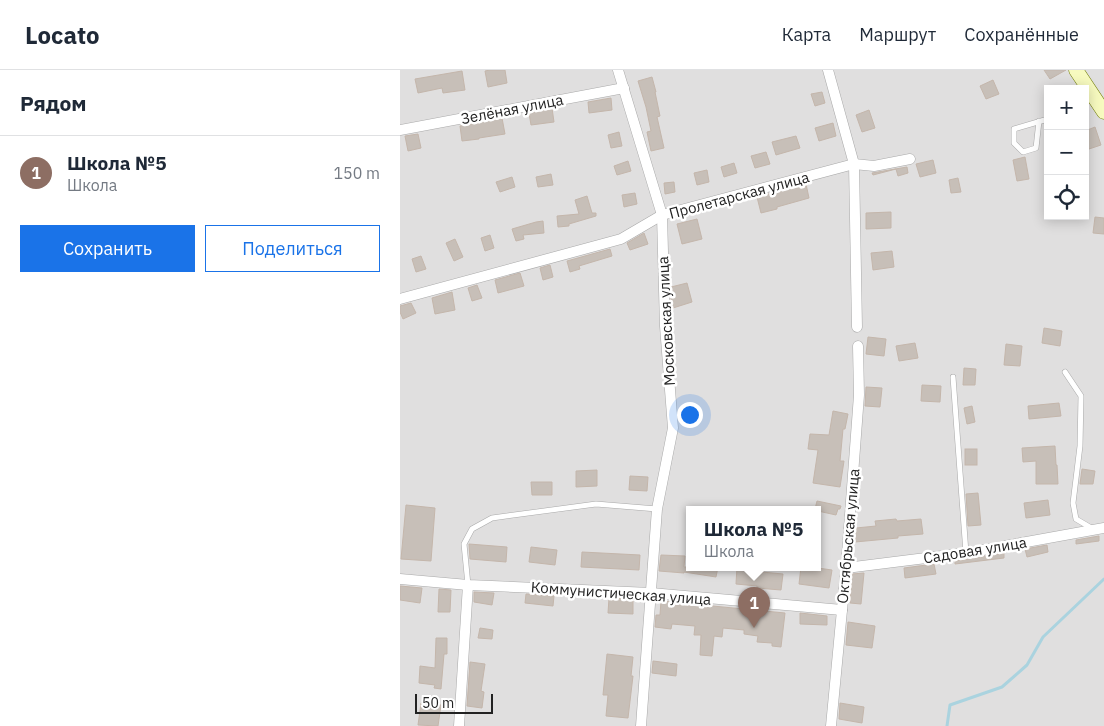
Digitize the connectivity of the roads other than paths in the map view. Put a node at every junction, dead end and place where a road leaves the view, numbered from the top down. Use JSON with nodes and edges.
{"nodes":[{"id":1,"x":618,"y":70,"type":"edge"},
{"id":2,"x":828,"y":70,"type":"edge"},
{"id":3,"x":1076,"y":70,"type":"edge"},
{"id":4,"x":1083,"y":85,"type":"edge"},
{"id":5,"x":624,"y":88,"type":"junction"},
{"id":6,"x":1089,"y":93,"type":"edge"},
{"id":7,"x":1104,"y":112,"type":"edge"},
{"id":8,"x":1044,"y":120,"type":"edge"},
{"id":9,"x":1039,"y":121,"type":"junction"},
{"id":10,"x":400,"y":130,"type":"edge"},
{"id":11,"x":910,"y":159,"type":"dead end"},
{"id":12,"x":854,"y":164,"type":"junction"},
{"id":13,"x":662,"y":215,"type":"junction"},
{"id":14,"x":400,"y":299,"type":"edge"},
{"id":15,"x":857,"y":328,"type":"dead end"},
{"id":16,"x":858,"y":346,"type":"dead end"},
{"id":17,"x":1066,"y":372,"type":"dead end"},
{"id":18,"x":953,"y":377,"type":"dead end"},
{"id":19,"x":657,"y":509,"type":"junction"},
{"id":20,"x":1099,"y":529,"type":"edge"},
{"id":21,"x":966,"y":553,"type":"junction"},
{"id":22,"x":846,"y":568,"type":"junction"},
{"id":23,"x":400,"y":579,"type":"edge"},
{"id":24,"x":468,"y":585,"type":"junction"},
{"id":25,"x":650,"y":593,"type":"junction"},
{"id":26,"x":842,"y":610,"type":"junction"},
{"id":27,"x":459,"y":726,"type":"edge"},
{"id":28,"x":642,"y":726,"type":"edge"},
{"id":29,"x":831,"y":726,"type":"edge"}],
"edges":[{"from":1,"to":5,"type":"street","name":"Московская улица"},
{"from":2,"to":12,"type":"street"},
{"from":3,"to":4,"type":"street"},
{"from":5,"to":10,"type":"street","name":"Зелёная улица"},
{"from":5,"to":13,"type":"street","name":"Московская улица"},
{"from":6,"to":7,"type":"street"},
{"from":8,"to":9,"type":"lane"},
{"from":9,"to":9,"type":"lane"},
{"from":11,"to":12,"type":"street","name":"Пролетарская улица"},
{"from":12,"to":13,"type":"street","name":"Пролетарская улица"},
{"from":12,"to":15,"type":"street"},
{"from":13,"to":14,"type":"street","name":"Пролетарская улица"},
{"from":13,"to":19,"type":"street","name":"Московская улица"},
{"from":16,"to":22,"type":"street","name":"Октябрьская улица"},
{"from":17,"to":20,"type":"lane"},
{"from":18,"to":21,"type":"lane"},
{"from":19,"to":24,"type":"lane"},
{"from":19,"to":25,"type":"street","name":"Московская улица"},
{"from":20,"to":21,"type":"street","name":"Садовая улица"},
{"from":21,"to":22,"type":"street","name":"Садовая улица"},
{"from":22,"to":26,"type":"street","name":"Октябрьская улица"},
{"from":23,"to":24,"type":"street","name":"Коммунистическая улица"},
{"from":24,"to":25,"type":"street","name":"Коммунистическая улица"},
{"from":24,"to":27,"type":"street"},
{"from":25,"to":26,"type":"street","name":"Коммунистическая улица"},
{"from":25,"to":28,"type":"street","name":"Московская улица"},
{"from":26,"to":29,"type":"street","name":"Октябрьская улица"}]}
